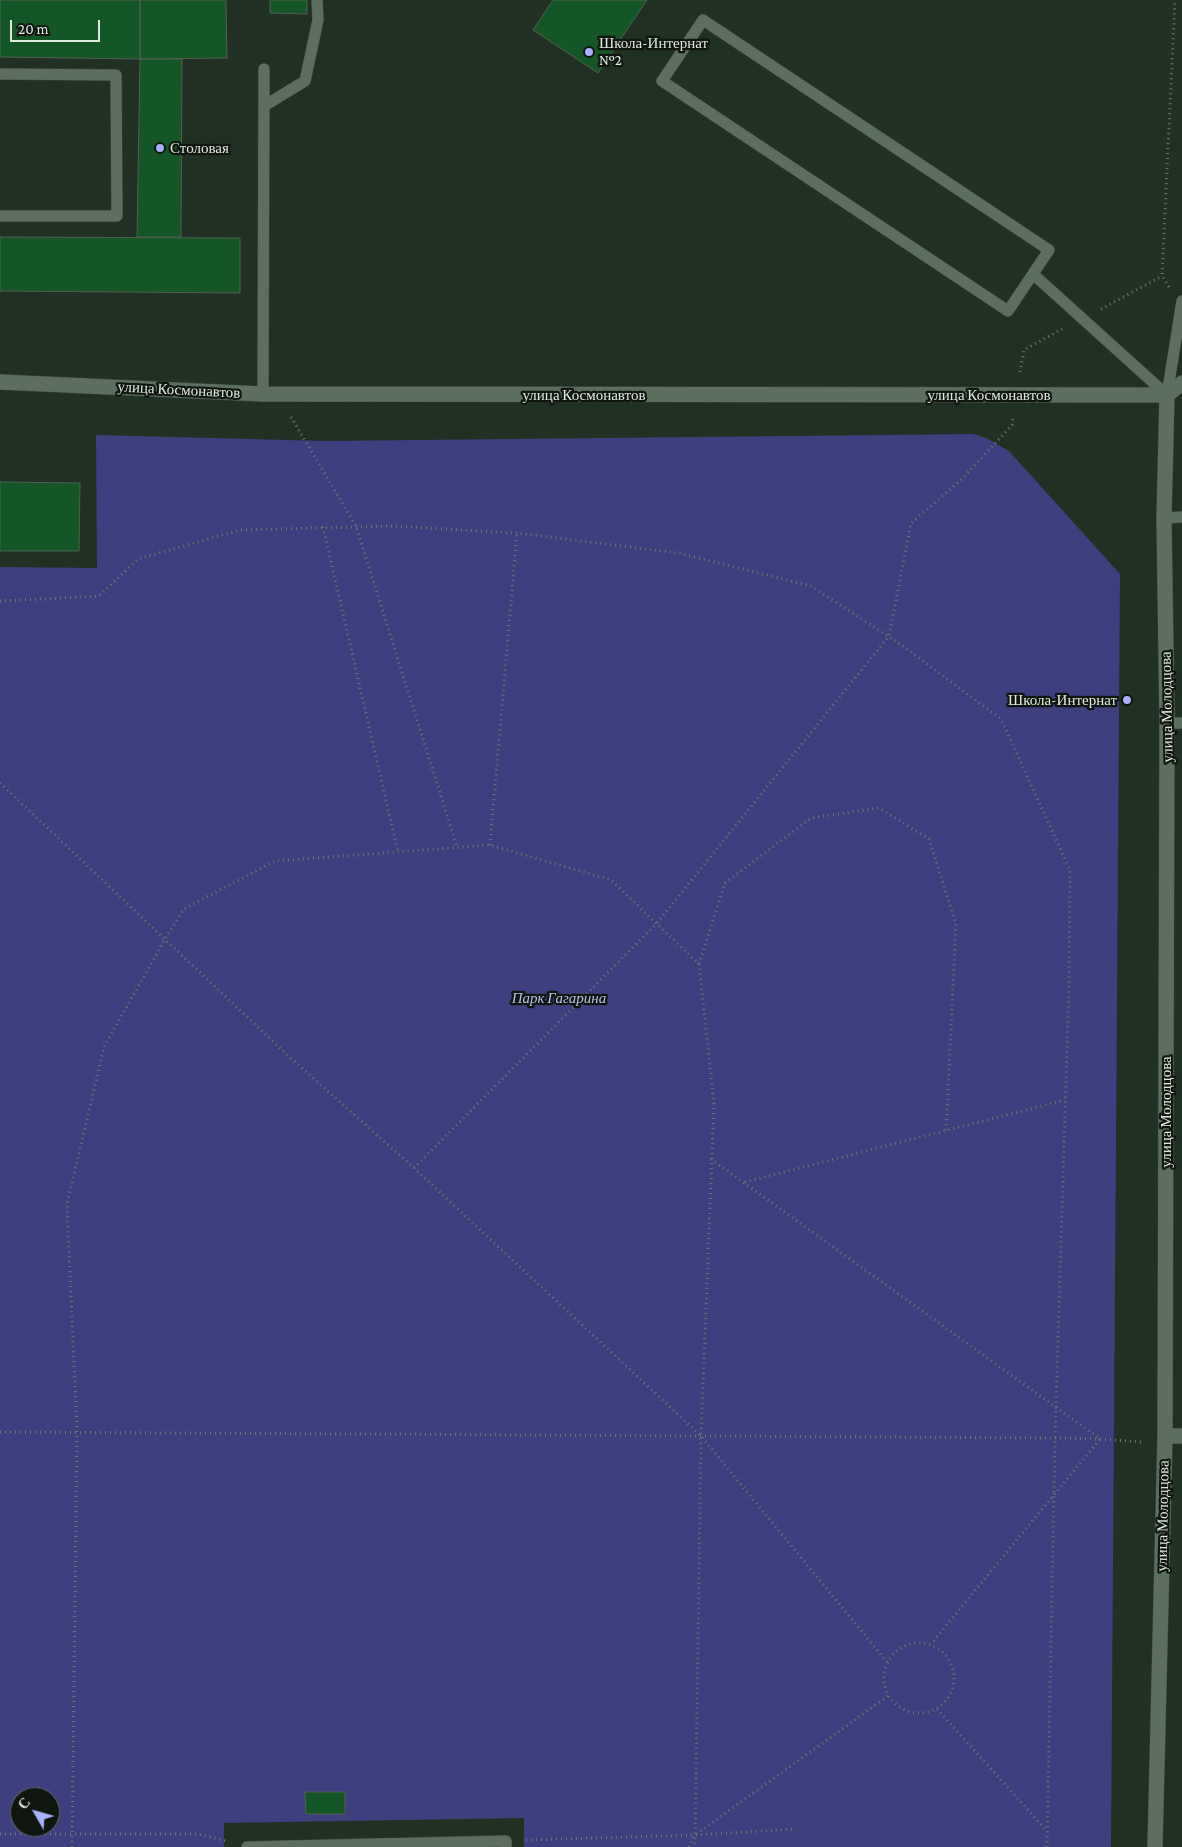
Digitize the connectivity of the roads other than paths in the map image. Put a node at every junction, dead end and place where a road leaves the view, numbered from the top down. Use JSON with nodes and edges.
{"nodes":[{"id":1,"x":317,"y":0,"type":"edge"},
{"id":2,"x":264,"y":69,"type":"dead end"},
{"id":3,"x":0,"y":74,"type":"edge"},
{"id":4,"x":264,"y":106,"type":"junction"},
{"id":5,"x":0,"y":216,"type":"edge"},
{"id":6,"x":1033,"y":274,"type":"junction"},
{"id":7,"x":1181,"y":304,"type":"edge"},
{"id":8,"x":0,"y":382,"type":"edge"},
{"id":9,"x":1182,"y":383,"type":"edge"},
{"id":10,"x":270,"y":394,"type":"junction"},
{"id":11,"x":1167,"y":395,"type":"junction"},
{"id":12,"x":1182,"y":517,"type":"edge"},
{"id":13,"x":1164,"y":518,"type":"junction"},
{"id":14,"x":1175,"y":723,"type":"edge"},
{"id":15,"x":1182,"y":1436,"type":"edge"},
{"id":16,"x":1165,"y":1440,"type":"junction"},
{"id":17,"x":506,"y":1844,"type":"edge"},
{"id":18,"x":247,"y":1847,"type":"edge"},
{"id":19,"x":1155,"y":1847,"type":"edge"}],
"edges":[{"from":1,"to":4,"type":"lane"},
{"from":2,"to":4,"type":"lane"},
{"from":3,"to":5,"type":"lane"},
{"from":4,"to":10,"type":"lane"},
{"from":6,"to":6,"type":"lane"},
{"from":6,"to":11,"type":"lane"},
{"from":7,"to":11,"type":"lane"},
{"from":8,"to":10,"type":"street","name":"улица Космонавтов"},
{"from":9,"to":11,"type":"street"},
{"from":10,"to":11,"type":"street","name":"улица Космонавтов"},
{"from":11,"to":13,"type":"street","name":"улица Молодцова"},
{"from":12,"to":13,"type":"lane"},
{"from":13,"to":14,"type":"street","name":"улица Молодцова"},
{"from":14,"to":16,"type":"street","name":"улица Молодцова"},
{"from":15,"to":16,"type":"street"},
{"from":16,"to":19,"type":"street","name":"улица Молодцова"},
{"from":17,"to":18,"type":"lane"}]}
